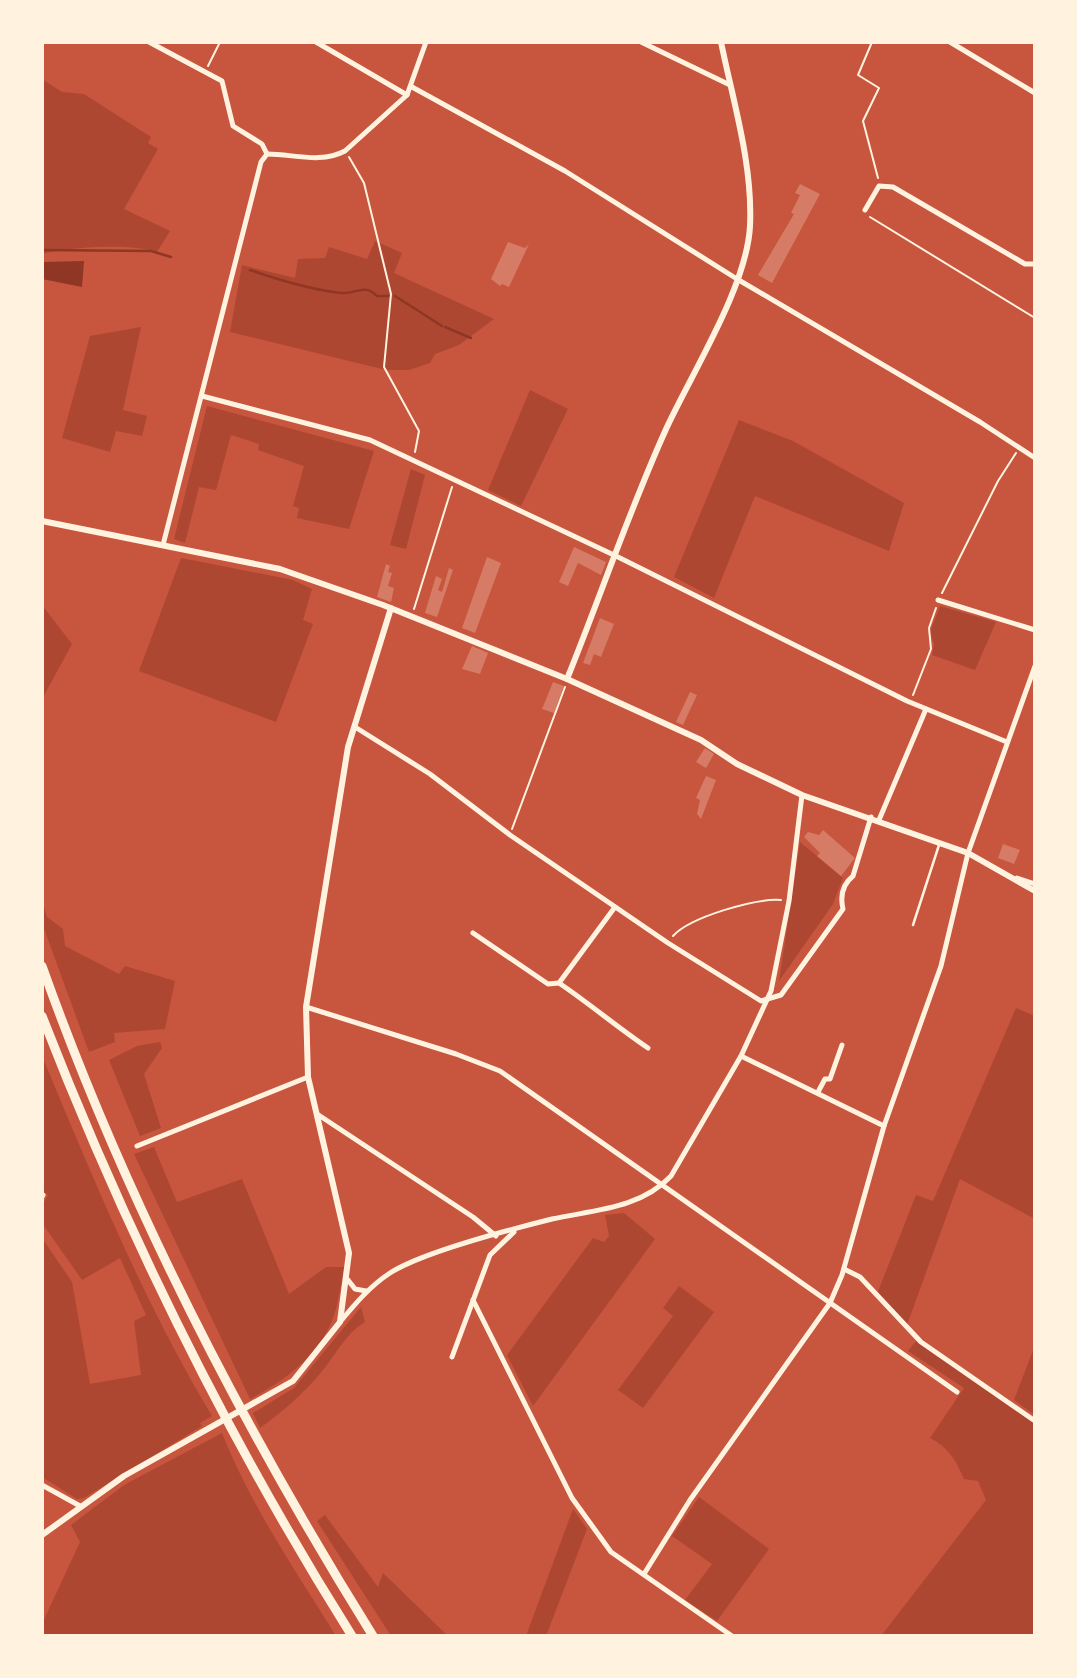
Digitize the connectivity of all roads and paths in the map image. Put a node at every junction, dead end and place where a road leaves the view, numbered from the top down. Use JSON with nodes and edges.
{"nodes":[{"id":1,"x":149,"y":42,"type":"edge"},
{"id":2,"x":220,"y":42,"type":"edge"},
{"id":3,"x":316,"y":42,"type":"edge"},
{"id":4,"x":426,"y":42,"type":"edge"},
{"id":5,"x":641,"y":42,"type":"edge"},
{"id":6,"x":721,"y":42,"type":"edge"},
{"id":7,"x":873,"y":42,"type":"edge"},
{"id":8,"x":950,"y":42,"type":"edge"},
{"id":9,"x":205,"y":71,"type":"junction"},
{"id":10,"x":730,"y":85,"type":"junction"},
{"id":11,"x":412,"y":87,"type":"junction"},
{"id":12,"x":1035,"y":93,"type":"edge"},
{"id":13,"x":407,"y":95,"type":"junction"},
{"id":14,"x":345,"y":151,"type":"junction"},
{"id":15,"x":267,"y":154,"type":"junction"},
{"id":16,"x":879,"y":186,"type":"junction"},
{"id":17,"x":865,"y":210,"type":"dead end"},
{"id":18,"x":870,"y":216,"type":"dead end"},
{"id":19,"x":1035,"y":264,"type":"edge"},
{"id":20,"x":737,"y":279,"type":"junction"},
{"id":21,"x":1035,"y":318,"type":"edge"},
{"id":22,"x":202,"y":396,"type":"junction"},
{"id":23,"x":1020,"y":448,"type":"junction"},
{"id":24,"x":1035,"y":458,"type":"edge"},
{"id":25,"x":412,"y":460,"type":"junction"},
{"id":26,"x":454,"y":479,"type":"junction"},
{"id":27,"x":42,"y":521,"type":"edge"},
{"id":28,"x":163,"y":545,"type":"junction"},
{"id":29,"x":617,"y":556,"type":"junction"},
{"id":30,"x":938,"y":600,"type":"junction"},
{"id":31,"x":391,"y":608,"type":"junction"},
{"id":32,"x":412,"y":617,"type":"junction"},
{"id":33,"x":1035,"y":630,"type":"edge"},
{"id":34,"x":1035,"y":666,"type":"edge"},
{"id":35,"x":568,"y":679,"type":"junction"},
{"id":36,"x":907,"y":701,"type":"junction"},
{"id":37,"x":926,"y":709,"type":"junction"},
{"id":38,"x":355,"y":727,"type":"junction"},
{"id":39,"x":1007,"y":742,"type":"junction"},
{"id":40,"x":802,"y":794,"type":"junction"},
{"id":41,"x":871,"y":817,"type":"junction"},
{"id":42,"x":879,"y":820,"type":"junction"},
{"id":43,"x":510,"y":835,"type":"junction"},
{"id":44,"x":940,"y":842,"type":"junction"},
{"id":45,"x":968,"y":853,"type":"junction"},
{"id":46,"x":1017,"y":878,"type":"junction"},
{"id":47,"x":1035,"y":884,"type":"edge"},
{"id":48,"x":1035,"y":891,"type":"edge"},
{"id":49,"x":789,"y":901,"type":"junction"},
{"id":50,"x":615,"y":907,"type":"junction"},
{"id":51,"x":913,"y":925,"type":"dead end"},
{"id":52,"x":473,"y":933,"type":"dead end"},
{"id":53,"x":667,"y":943,"type":"junction"},
{"id":54,"x":42,"y":965,"type":"edge"},
{"id":55,"x":559,"y":983,"type":"junction"},
{"id":56,"x":768,"y":1001,"type":"junction"},
{"id":57,"x":306,"y":1007,"type":"junction"},
{"id":58,"x":42,"y":1016,"type":"edge"},
{"id":59,"x":842,"y":1045,"type":"dead end"},
{"id":60,"x":648,"y":1048,"type":"dead end"},
{"id":61,"x":741,"y":1056,"type":"junction"},
{"id":62,"x":308,"y":1077,"type":"junction"},
{"id":63,"x":818,"y":1093,"type":"junction"},
{"id":64,"x":317,"y":1114,"type":"junction"},
{"id":65,"x":884,"y":1126,"type":"junction"},
{"id":66,"x":137,"y":1146,"type":"dead end"},
{"id":67,"x":663,"y":1185,"type":"junction"},
{"id":68,"x":517,"y":1230,"type":"junction"},
{"id":69,"x":496,"y":1236,"type":"junction"},
{"id":70,"x":844,"y":1269,"type":"junction"},
{"id":71,"x":348,"y":1280,"type":"junction"},
{"id":72,"x":366,"y":1291,"type":"junction"},
{"id":73,"x":473,"y":1300,"type":"junction"},
{"id":74,"x":830,"y":1303,"type":"junction"},
{"id":75,"x":340,"y":1321,"type":"junction"},
{"id":76,"x":452,"y":1357,"type":"dead end"},
{"id":77,"x":957,"y":1392,"type":"dead end"},
{"id":78,"x":1035,"y":1421,"type":"edge"},
{"id":79,"x":42,"y":1485,"type":"edge"},
{"id":80,"x":80,"y":1506,"type":"junction"},
{"id":81,"x":42,"y":1535,"type":"edge"},
{"id":82,"x":644,"y":1574,"type":"junction"},
{"id":83,"x":352,"y":1636,"type":"edge"},
{"id":84,"x":373,"y":1636,"type":"edge"},
{"id":85,"x":732,"y":1636,"type":"edge"}],
"edges":[{"from":1,"to":9,"type":"street"},
{"from":2,"to":9,"type":"path"},
{"from":3,"to":13,"type":"street"},
{"from":4,"to":11,"type":"street"},
{"from":5,"to":10,"type":"street"},
{"from":6,"to":10,"type":"street"},
{"from":7,"to":16,"type":"path"},
{"from":8,"to":12,"type":"street"},
{"from":9,"to":15,"type":"street"},
{"from":10,"to":20,"type":"street"},
{"from":11,"to":13,"type":"street"},
{"from":11,"to":20,"type":"street"},
{"from":13,"to":14,"type":"street"},
{"from":14,"to":15,"type":"street"},
{"from":14,"to":25,"type":"path"},
{"from":15,"to":22,"type":"street"},
{"from":16,"to":17,"type":"street"},
{"from":16,"to":19,"type":"street"},
{"from":18,"to":21,"type":"path"},
{"from":20,"to":23,"type":"street"},
{"from":20,"to":29,"type":"street"},
{"from":22,"to":25,"type":"street"},
{"from":22,"to":28,"type":"street"},
{"from":23,"to":24,"type":"street"},
{"from":23,"to":30,"type":"path"},
{"from":25,"to":26,"type":"street"},
{"from":26,"to":29,"type":"street"},
{"from":26,"to":32,"type":"path"},
{"from":27,"to":28,"type":"street"},
{"from":28,"to":31,"type":"street"},
{"from":29,"to":35,"type":"street"},
{"from":29,"to":36,"type":"street"},
{"from":30,"to":33,"type":"street"},
{"from":30,"to":36,"type":"path"},
{"from":31,"to":32,"type":"street"},
{"from":31,"to":38,"type":"street"},
{"from":32,"to":35,"type":"street"},
{"from":34,"to":39,"type":"street"},
{"from":35,"to":40,"type":"street"},
{"from":35,"to":43,"type":"path"},
{"from":36,"to":37,"type":"street"},
{"from":37,"to":39,"type":"street"},
{"from":37,"to":42,"type":"street"},
{"from":38,"to":43,"type":"street"},
{"from":38,"to":57,"type":"street"},
{"from":39,"to":45,"type":"street"},
{"from":40,"to":41,"type":"street"},
{"from":40,"to":49,"type":"street"},
{"from":41,"to":42,"type":"street"},
{"from":41,"to":56,"type":"street"},
{"from":42,"to":44,"type":"street"},
{"from":43,"to":50,"type":"street"},
{"from":44,"to":45,"type":"street"},
{"from":44,"to":51,"type":"lane"},
{"from":45,"to":46,"type":"street"},
{"from":45,"to":65,"type":"street"},
{"from":46,"to":47,"type":"street"},
{"from":46,"to":48,"type":"street"},
{"from":49,"to":53,"type":"path"},
{"from":49,"to":56,"type":"street"},
{"from":50,"to":53,"type":"street"},
{"from":50,"to":55,"type":"street"},
{"from":52,"to":55,"type":"street"},
{"from":53,"to":56,"type":"street"},
{"from":54,"to":84,"type":"highway"},
{"from":55,"to":60,"type":"street"},
{"from":56,"to":61,"type":"street"},
{"from":57,"to":62,"type":"street"},
{"from":57,"to":67,"type":"street"},
{"from":58,"to":83,"type":"highway"},
{"from":59,"to":63,"type":"street"},
{"from":61,"to":63,"type":"street"},
{"from":61,"to":67,"type":"street"},
{"from":62,"to":64,"type":"street"},
{"from":62,"to":66,"type":"street"},
{"from":63,"to":65,"type":"street"},
{"from":64,"to":69,"type":"street"},
{"from":64,"to":71,"type":"street"},
{"from":65,"to":70,"type":"street"},
{"from":67,"to":68,"type":"street"},
{"from":67,"to":74,"type":"street"},
{"from":68,"to":69,"type":"street"},
{"from":68,"to":73,"type":"street"},
{"from":69,"to":72,"type":"street"},
{"from":70,"to":74,"type":"street"},
{"from":70,"to":78,"type":"street"},
{"from":71,"to":72,"type":"street"},
{"from":71,"to":75,"type":"street"},
{"from":72,"to":75,"type":"street"},
{"from":73,"to":76,"type":"street"},
{"from":73,"to":82,"type":"street"},
{"from":74,"to":77,"type":"street"},
{"from":74,"to":82,"type":"street"},
{"from":75,"to":80,"type":"street"},
{"from":79,"to":80,"type":"street"},
{"from":80,"to":81,"type":"street"},
{"from":82,"to":85,"type":"street"}]}
